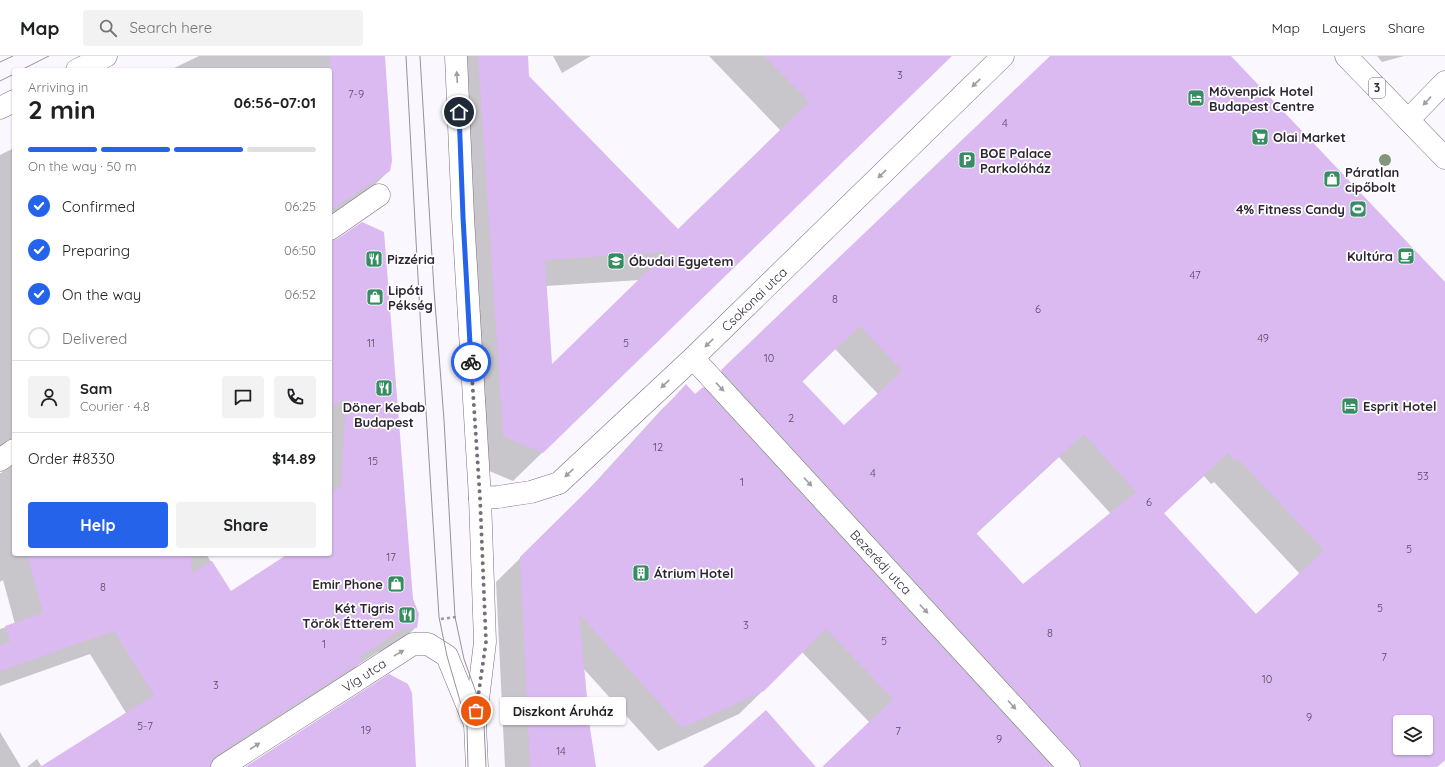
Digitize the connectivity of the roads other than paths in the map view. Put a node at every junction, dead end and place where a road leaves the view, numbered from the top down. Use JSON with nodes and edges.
{"nodes":[{"id":1,"x":106,"y":56,"type":"edge"},
{"id":2,"x":456,"y":56,"type":"edge"},
{"id":3,"x":1004,"y":56,"type":"edge"},
{"id":4,"x":1346,"y":56,"type":"edge"},
{"id":5,"x":81,"y":68,"type":"edge"},
{"id":6,"x":1445,"y":82,"type":"edge"},
{"id":7,"x":12,"y":102,"type":"edge"},
{"id":8,"x":0,"y":108,"type":"edge"},
{"id":9,"x":1408,"y":120,"type":"junction"},
{"id":10,"x":1445,"y":158,"type":"edge"},
{"id":11,"x":380,"y":195,"type":"dead end"},
{"id":12,"x":332,"y":228,"type":"edge"},
{"id":13,"x":693,"y":358,"type":"junction"},
{"id":14,"x":12,"y":451,"type":"edge"},
{"id":15,"x":0,"y":460,"type":"edge"},
{"id":16,"x":480,"y":498,"type":"junction"},
{"id":17,"x":475,"y":724,"type":"junction"},
{"id":18,"x":222,"y":767,"type":"edge"},
{"id":19,"x":476,"y":767,"type":"edge"},
{"id":20,"x":1069,"y":767,"type":"edge"}],
"edges":[{"from":1,"to":5,"type":"street"},
{"from":16,"to":2,"type":"street","one_way":true},
{"from":3,"to":13,"type":"street","name":"Csokonai utca","one_way":true},
{"from":4,"to":9,"type":"street","number":"3"},
{"from":6,"to":9,"type":"street","one_way":true},
{"from":7,"to":8,"type":"street"},
{"from":9,"to":10,"type":"street","number":"3"},
{"from":11,"to":12,"type":"street"},
{"from":13,"to":16,"type":"street","name":"Csokonai utca","one_way":true},
{"from":13,"to":20,"type":"street","name":"Bezerédj utca","one_way":true},
{"from":14,"to":15,"type":"street"},
{"from":16,"to":17,"type":"street"},
{"from":18,"to":17,"type":"street","name":"Víg utca","one_way":true},
{"from":17,"to":19,"type":"street"}]}
